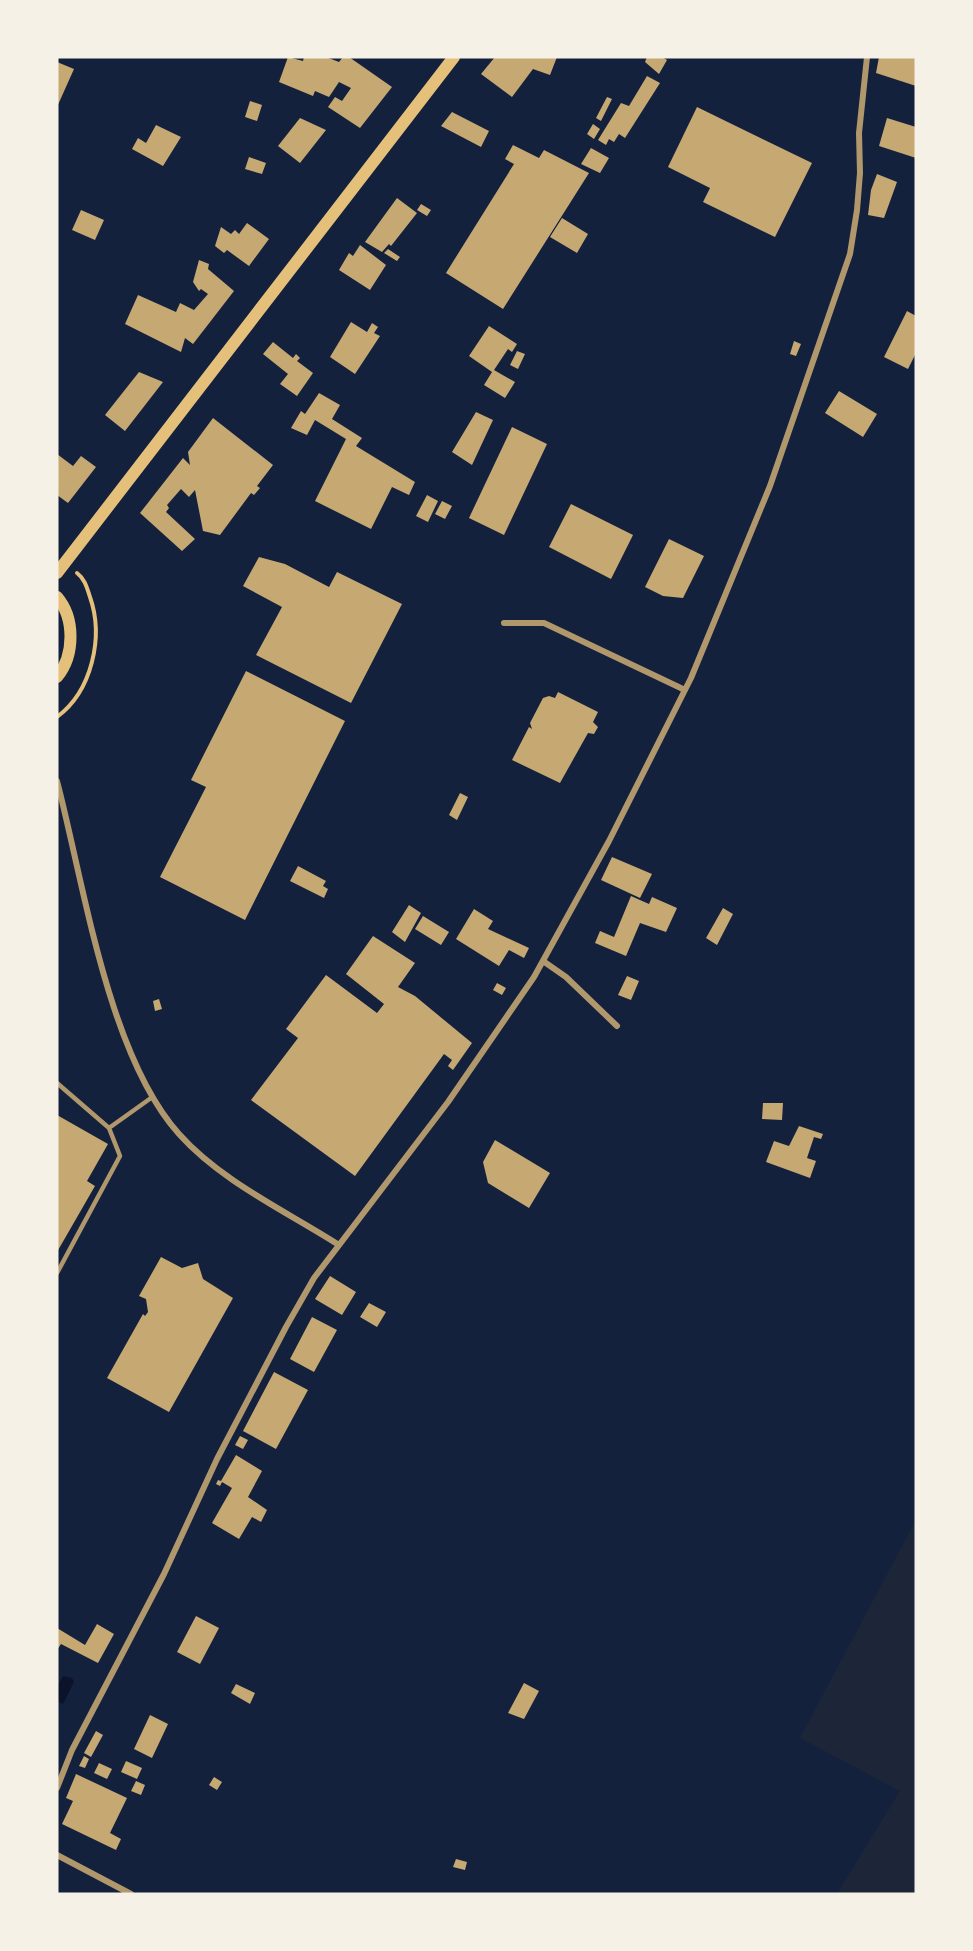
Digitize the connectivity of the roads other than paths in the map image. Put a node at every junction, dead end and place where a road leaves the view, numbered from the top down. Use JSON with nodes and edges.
{"nodes":[{"id":1,"x":454,"y":57,"type":"edge"},
{"id":2,"x":867,"y":57,"type":"edge"},
{"id":3,"x":57,"y":573,"type":"edge"},
{"id":4,"x":57,"y":597,"type":"edge"},
{"id":5,"x":504,"y":623,"type":"dead end"},
{"id":6,"x":57,"y":677,"type":"edge"},
{"id":7,"x":685,"y":690,"type":"junction"},
{"id":8,"x":57,"y":781,"type":"edge"},
{"id":9,"x":543,"y":961,"type":"junction"},
{"id":10,"x":617,"y":1026,"type":"dead end"},
{"id":11,"x":57,"y":1083,"type":"edge"},
{"id":12,"x":151,"y":1098,"type":"junction"},
{"id":13,"x":109,"y":1128,"type":"junction"},
{"id":14,"x":339,"y":1245,"type":"junction"},
{"id":15,"x":57,"y":1273,"type":"edge"},
{"id":16,"x":57,"y":1788,"type":"edge"},
{"id":17,"x":57,"y":1855,"type":"edge"},
{"id":18,"x":131,"y":1894,"type":"edge"}],
"edges":[{"from":1,"to":3,"type":"main road"},
{"from":2,"to":7,"type":"street"},
{"from":4,"to":6,"type":"main road"},
{"from":5,"to":7,"type":"street"},
{"from":7,"to":9,"type":"street"},
{"from":8,"to":12,"type":"street"},
{"from":9,"to":10,"type":"street"},
{"from":9,"to":14,"type":"street"},
{"from":11,"to":13,"type":"lane"},
{"from":12,"to":13,"type":"lane"},
{"from":12,"to":14,"type":"street"},
{"from":13,"to":15,"type":"lane"},
{"from":14,"to":16,"type":"street"},
{"from":17,"to":18,"type":"street"}]}
